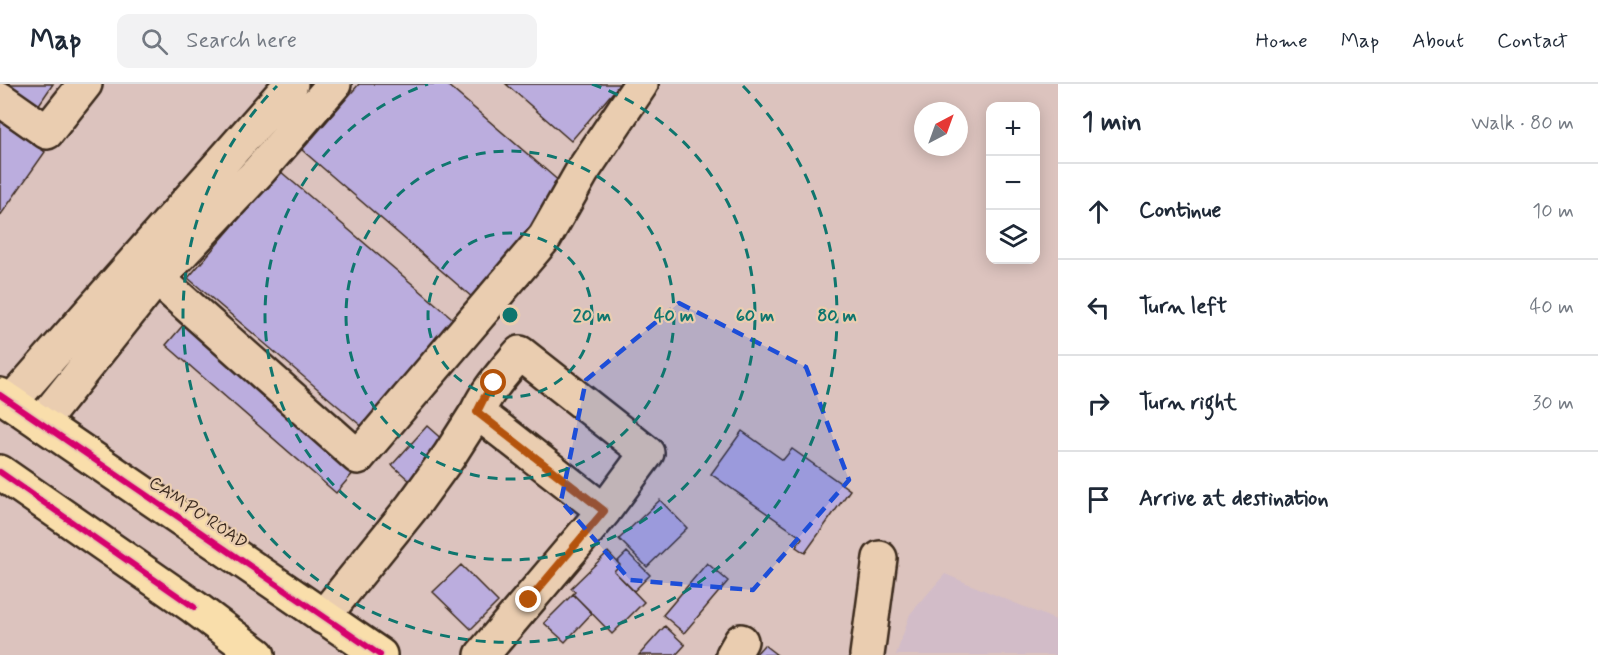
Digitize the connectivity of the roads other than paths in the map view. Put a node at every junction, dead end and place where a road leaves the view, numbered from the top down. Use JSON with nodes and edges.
{"nodes":[{"id":1,"x":85,"y":84,"type":"edge"},
{"id":2,"x":291,"y":84,"type":"edge"},
{"id":3,"x":334,"y":84,"type":"edge"},
{"id":4,"x":641,"y":84,"type":"edge"},
{"id":5,"x":0,"y":99,"type":"edge"},
{"id":6,"x":158,"y":279,"type":"junction"},
{"id":7,"x":5,"y":398,"type":"edge"},
{"id":8,"x":477,"y":412,"type":"junction"},
{"id":9,"x":41,"y":423,"type":"junction"},
{"id":10,"x":0,"y":472,"type":"edge"},
{"id":11,"x":604,"y":511,"type":"junction"},
{"id":12,"x":880,"y":558,"type":"dead end"},
{"id":13,"x":323,"y":617,"type":"junction"},
{"id":14,"x":258,"y":655,"type":"edge"},
{"id":15,"x":380,"y":655,"type":"edge"},
{"id":16,"x":482,"y":655,"type":"edge"},
{"id":17,"x":867,"y":655,"type":"edge"}],
"edges":[{"from":1,"to":5,"type":"lane"},
{"from":2,"to":7,"type":"lane"},
{"from":3,"to":6,"type":"lane"},
{"from":4,"to":6,"type":"lane"},
{"from":6,"to":9,"type":"lane"},
{"from":7,"to":9,"type":"highway","name":"CAMPO ROAD"},
{"from":8,"to":11,"type":"lane"},
{"from":8,"to":11,"type":"lane"},
{"from":8,"to":13,"type":"lane"},
{"from":9,"to":13,"type":"highway","name":"CAMPO ROAD"},
{"from":10,"to":14,"type":"highway"},
{"from":11,"to":16,"type":"lane"},
{"from":12,"to":17,"type":"lane"},
{"from":13,"to":15,"type":"highway","name":"CAMPO ROAD"}]}
